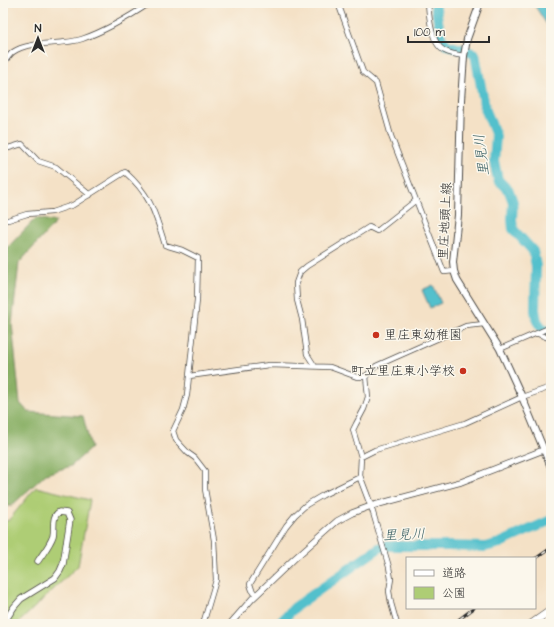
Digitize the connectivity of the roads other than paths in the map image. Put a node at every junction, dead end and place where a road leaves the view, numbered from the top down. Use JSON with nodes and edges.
{"nodes":[{"id":1,"x":150,"y":3,"type":"edge"},
{"id":2,"x":338,"y":3,"type":"edge"},
{"id":3,"x":428,"y":3,"type":"edge"},
{"id":4,"x":480,"y":3,"type":"edge"},
{"id":5,"x":464,"y":55,"type":"junction"},
{"id":6,"x":3,"y":64,"type":"edge"},
{"id":7,"x":3,"y":148,"type":"edge"},
{"id":8,"x":90,"y":195,"type":"junction"},
{"id":9,"x":415,"y":200,"type":"junction"},
{"id":10,"x":3,"y":220,"type":"edge"},
{"id":11,"x":454,"y":271,"type":"junction"},
{"id":12,"x":484,"y":324,"type":"junction"},
{"id":13,"x":549,"y":328,"type":"edge"},
{"id":14,"x":539,"y":333,"type":"junction"},
{"id":15,"x":551,"y":339,"type":"edge"},
{"id":16,"x":500,"y":349,"type":"junction"},
{"id":17,"x":314,"y":365,"type":"junction"},
{"id":18,"x":189,"y":376,"type":"junction"},
{"id":19,"x":366,"y":376,"type":"junction"},
{"id":20,"x":551,"y":387,"type":"edge"},
{"id":21,"x":522,"y":397,"type":"junction"},
{"id":22,"x":551,"y":447,"type":"edge"},
{"id":23,"x":544,"y":450,"type":"junction"},
{"id":24,"x":361,"y":457,"type":"junction"},
{"id":25,"x":551,"y":467,"type":"edge"},
{"id":26,"x":360,"y":477,"type":"junction"},
{"id":27,"x":371,"y":506,"type":"junction"},
{"id":28,"x":38,"y":561,"type":"dead end"},
{"id":29,"x":256,"y":595,"type":"junction"},
{"id":30,"x":551,"y":610,"type":"edge"},
{"id":31,"x":3,"y":624,"type":"edge"},
{"id":32,"x":203,"y":624,"type":"edge"},
{"id":33,"x":230,"y":624,"type":"edge"},
{"id":34,"x":397,"y":624,"type":"edge"},
{"id":35,"x":531,"y":624,"type":"edge"}],
"edges":[{"from":1,"to":6,"type":"street"},
{"from":2,"to":9,"type":"street"},
{"from":3,"to":5,"type":"street"},
{"from":4,"to":5,"type":"main road","name":"里庄地頭上線"},
{"from":5,"to":11,"type":"main road","name":"里庄地頭上線"},
{"from":7,"to":8,"type":"street"},
{"from":8,"to":10,"type":"street"},
{"from":8,"to":18,"type":"street"},
{"from":9,"to":11,"type":"street"},
{"from":9,"to":17,"type":"street"},
{"from":11,"to":12,"type":"main road","name":"里庄地頭上線"},
{"from":12,"to":16,"type":"main road","name":"里庄地頭上線"},
{"from":12,"to":19,"type":"street"},
{"from":13,"to":14,"type":"street"},
{"from":14,"to":15,"type":"street"},
{"from":14,"to":16,"type":"street"},
{"from":16,"to":21,"type":"main road","name":"里庄地頭上線"},
{"from":17,"to":18,"type":"street"},
{"from":17,"to":19,"type":"street"},
{"from":18,"to":32,"type":"street"},
{"from":19,"to":24,"type":"street"},
{"from":20,"to":21,"type":"street"},
{"from":21,"to":23,"type":"main road","name":"里庄地頭上線"},
{"from":21,"to":24,"type":"street"},
{"from":22,"to":23,"type":"street"},
{"from":23,"to":25,"type":"main road","name":"里庄地頭上線"},
{"from":23,"to":27,"type":"street"},
{"from":24,"to":26,"type":"street"},
{"from":26,"to":27,"type":"street"},
{"from":26,"to":29,"type":"street"},
{"from":27,"to":29,"type":"street"},
{"from":27,"to":34,"type":"street"},
{"from":28,"to":31,"type":"street"},
{"from":29,"to":33,"type":"street"},
{"from":30,"to":35,"type":"highway"}]}
